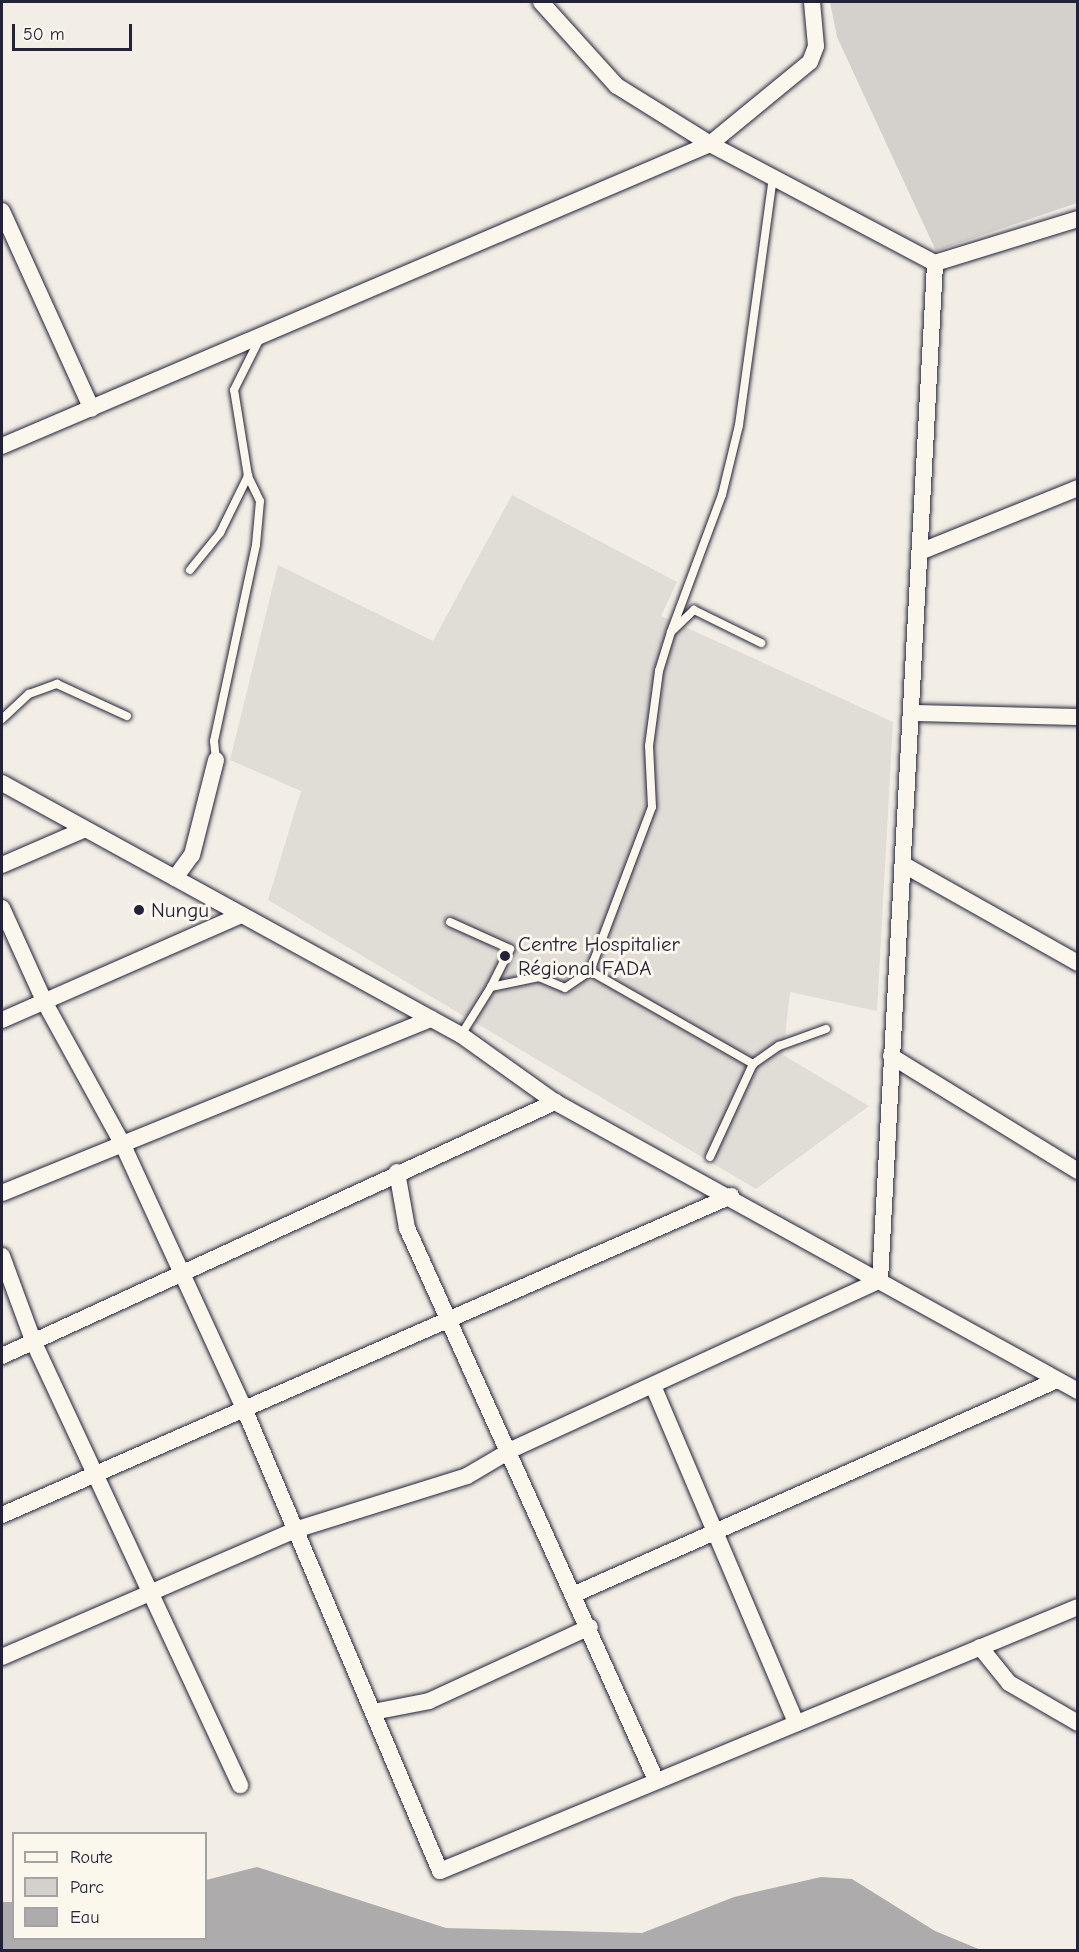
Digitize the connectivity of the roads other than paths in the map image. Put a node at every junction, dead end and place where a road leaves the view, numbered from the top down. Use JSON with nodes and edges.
{"nodes":[{"id":1,"x":541,"y":2,"type":"edge"},
{"id":2,"x":812,"y":2,"type":"edge"},
{"id":3,"x":710,"y":144,"type":"junction"},
{"id":4,"x":773,"y":178,"type":"junction"},
{"id":5,"x":2,"y":211,"type":"edge"},
{"id":6,"x":1077,"y":219,"type":"edge"},
{"id":7,"x":935,"y":263,"type":"junction"},
{"id":8,"x":261,"y":337,"type":"junction"},
{"id":9,"x":92,"y":409,"type":"junction"},
{"id":10,"x":2,"y":446,"type":"edge"},
{"id":11,"x":248,"y":476,"type":"junction"},
{"id":12,"x":1077,"y":488,"type":"edge"},
{"id":13,"x":922,"y":551,"type":"junction"},
{"id":14,"x":190,"y":570,"type":"dead end"},
{"id":15,"x":671,"y":632,"type":"junction"},
{"id":16,"x":761,"y":643,"type":"dead end"},
{"id":17,"x":914,"y":713,"type":"junction"},
{"id":18,"x":127,"y":716,"type":"dead end"},
{"id":19,"x":1077,"y":717,"type":"edge"},
{"id":20,"x":2,"y":719,"type":"edge"},
{"id":21,"x":216,"y":760,"type":"joint"},
{"id":22,"x":2,"y":783,"type":"edge"},
{"id":23,"x":83,"y":830,"type":"junction"},
{"id":24,"x":2,"y":865,"type":"edge"},
{"id":25,"x":904,"y":865,"type":"junction"},
{"id":26,"x":175,"y":878,"type":"junction"},
{"id":27,"x":2,"y":908,"type":"edge"},
{"id":28,"x":241,"y":915,"type":"junction"},
{"id":29,"x":450,"y":922,"type":"dead end"},
{"id":30,"x":1077,"y":963,"type":"edge"},
{"id":31,"x":590,"y":971,"type":"junction"},
{"id":32,"x":491,"y":987,"type":"junction"},
{"id":33,"x":45,"y":1004,"type":"junction"},
{"id":34,"x":431,"y":1019,"type":"junction"},
{"id":35,"x":2,"y":1020,"type":"edge"},
{"id":36,"x":826,"y":1029,"type":"dead end"},
{"id":37,"x":461,"y":1035,"type":"junction"},
{"id":38,"x":891,"y":1056,"type":"junction"},
{"id":39,"x":753,"y":1064,"type":"junction"},
{"id":40,"x":555,"y":1102,"type":"junction"},
{"id":41,"x":122,"y":1143,"type":"junction"},
{"id":42,"x":710,"y":1157,"type":"dead end"},
{"id":43,"x":1077,"y":1171,"type":"edge"},
{"id":44,"x":397,"y":1172,"type":"junction"},
{"id":45,"x":2,"y":1193,"type":"edge"},
{"id":46,"x":731,"y":1196,"type":"junction"},
{"id":47,"x":2,"y":1256,"type":"edge"},
{"id":48,"x":178,"y":1275,"type":"junction"},
{"id":49,"x":880,"y":1280,"type":"junction"},
{"id":50,"x":449,"y":1318,"type":"junction"},
{"id":51,"x":34,"y":1343,"type":"junction"},
{"id":52,"x":2,"y":1356,"type":"edge"},
{"id":53,"x":1057,"y":1380,"type":"junction"},
{"id":54,"x":654,"y":1388,"type":"junction"},
{"id":55,"x":1077,"y":1391,"type":"edge"},
{"id":56,"x":243,"y":1406,"type":"junction"},
{"id":57,"x":511,"y":1450,"type":"junction"},
{"id":58,"x":95,"y":1473,"type":"junction"},
{"id":59,"x":2,"y":1515,"type":"edge"},
{"id":60,"x":298,"y":1529,"type":"junction"},
{"id":61,"x":718,"y":1530,"type":"junction"},
{"id":62,"x":152,"y":1592,"type":"junction"},
{"id":63,"x":574,"y":1594,"type":"junction"},
{"id":64,"x":1077,"y":1607,"type":"edge"},
{"id":65,"x":590,"y":1627,"type":"junction"},
{"id":66,"x":980,"y":1647,"type":"junction"},
{"id":67,"x":2,"y":1657,"type":"edge"},
{"id":68,"x":373,"y":1712,"type":"junction"},
{"id":69,"x":796,"y":1723,"type":"junction"},
{"id":70,"x":1077,"y":1723,"type":"edge"},
{"id":71,"x":657,"y":1780,"type":"junction"},
{"id":72,"x":240,"y":1785,"type":"dead end"}],
"edges":[{"from":1,"to":3,"type":"street"},
{"from":2,"to":3,"type":"street"},
{"from":3,"to":4,"type":"street"},
{"from":3,"to":8,"type":"street"},
{"from":4,"to":7,"type":"street"},
{"from":4,"to":15,"type":"lane"},
{"from":5,"to":9,"type":"street"},
{"from":6,"to":7,"type":"street"},
{"from":7,"to":13,"type":"street"},
{"from":8,"to":9,"type":"street"},
{"from":8,"to":11,"type":"lane"},
{"from":9,"to":10,"type":"street"},
{"from":11,"to":14,"type":"lane"},
{"from":11,"to":21,"type":"lane"},
{"from":12,"to":13,"type":"street"},
{"from":13,"to":17,"type":"street"},
{"from":15,"to":16,"type":"lane"},
{"from":15,"to":31,"type":"lane"},
{"from":17,"to":19,"type":"street"},
{"from":17,"to":25,"type":"street"},
{"from":18,"to":20,"type":"lane"},
{"from":21,"to":26,"type":"street"},
{"from":22,"to":23,"type":"street"},
{"from":23,"to":24,"type":"street"},
{"from":23,"to":26,"type":"street"},
{"from":25,"to":30,"type":"street"},
{"from":25,"to":38,"type":"street"},
{"from":26,"to":28,"type":"street"},
{"from":27,"to":33,"type":"street"},
{"from":28,"to":33,"type":"street"},
{"from":28,"to":34,"type":"street"},
{"from":29,"to":32,"type":"lane"},
{"from":31,"to":32,"type":"lane"},
{"from":31,"to":39,"type":"lane"},
{"from":32,"to":37,"type":"lane"},
{"from":33,"to":35,"type":"street"},
{"from":33,"to":41,"type":"street"},
{"from":34,"to":37,"type":"street"},
{"from":34,"to":41,"type":"street"},
{"from":36,"to":39,"type":"lane"},
{"from":37,"to":40,"type":"street"},
{"from":38,"to":43,"type":"street"},
{"from":38,"to":49,"type":"street"},
{"from":39,"to":42,"type":"lane"},
{"from":40,"to":44,"type":"street"},
{"from":40,"to":46,"type":"street"},
{"from":41,"to":45,"type":"street"},
{"from":41,"to":48,"type":"street"},
{"from":44,"to":48,"type":"street"},
{"from":44,"to":50,"type":"street"},
{"from":46,"to":49,"type":"street"},
{"from":46,"to":50,"type":"street"},
{"from":47,"to":51,"type":"street"},
{"from":48,"to":51,"type":"street"},
{"from":48,"to":56,"type":"street"},
{"from":49,"to":53,"type":"street"},
{"from":49,"to":54,"type":"street"},
{"from":50,"to":56,"type":"street"},
{"from":50,"to":57,"type":"street"},
{"from":51,"to":52,"type":"street"},
{"from":51,"to":58,"type":"street"},
{"from":53,"to":55,"type":"street"},
{"from":53,"to":61,"type":"street"},
{"from":54,"to":57,"type":"street"},
{"from":54,"to":61,"type":"street"},
{"from":56,"to":58,"type":"street"},
{"from":56,"to":60,"type":"street"},
{"from":57,"to":60,"type":"street"},
{"from":57,"to":63,"type":"street"},
{"from":58,"to":59,"type":"street"},
{"from":58,"to":62,"type":"street"},
{"from":60,"to":62,"type":"street"},
{"from":60,"to":68,"type":"street"},
{"from":61,"to":63,"type":"street"},
{"from":61,"to":69,"type":"street"},
{"from":62,"to":67,"type":"street"},
{"from":62,"to":72,"type":"street"},
{"from":63,"to":65,"type":"street"},
{"from":64,"to":66,"type":"street"},
{"from":65,"to":68,"type":"street"},
{"from":65,"to":71,"type":"street"},
{"from":66,"to":69,"type":"street"},
{"from":66,"to":70,"type":"street"},
{"from":68,"to":71,"type":"street"},
{"from":69,"to":71,"type":"street"}]}
